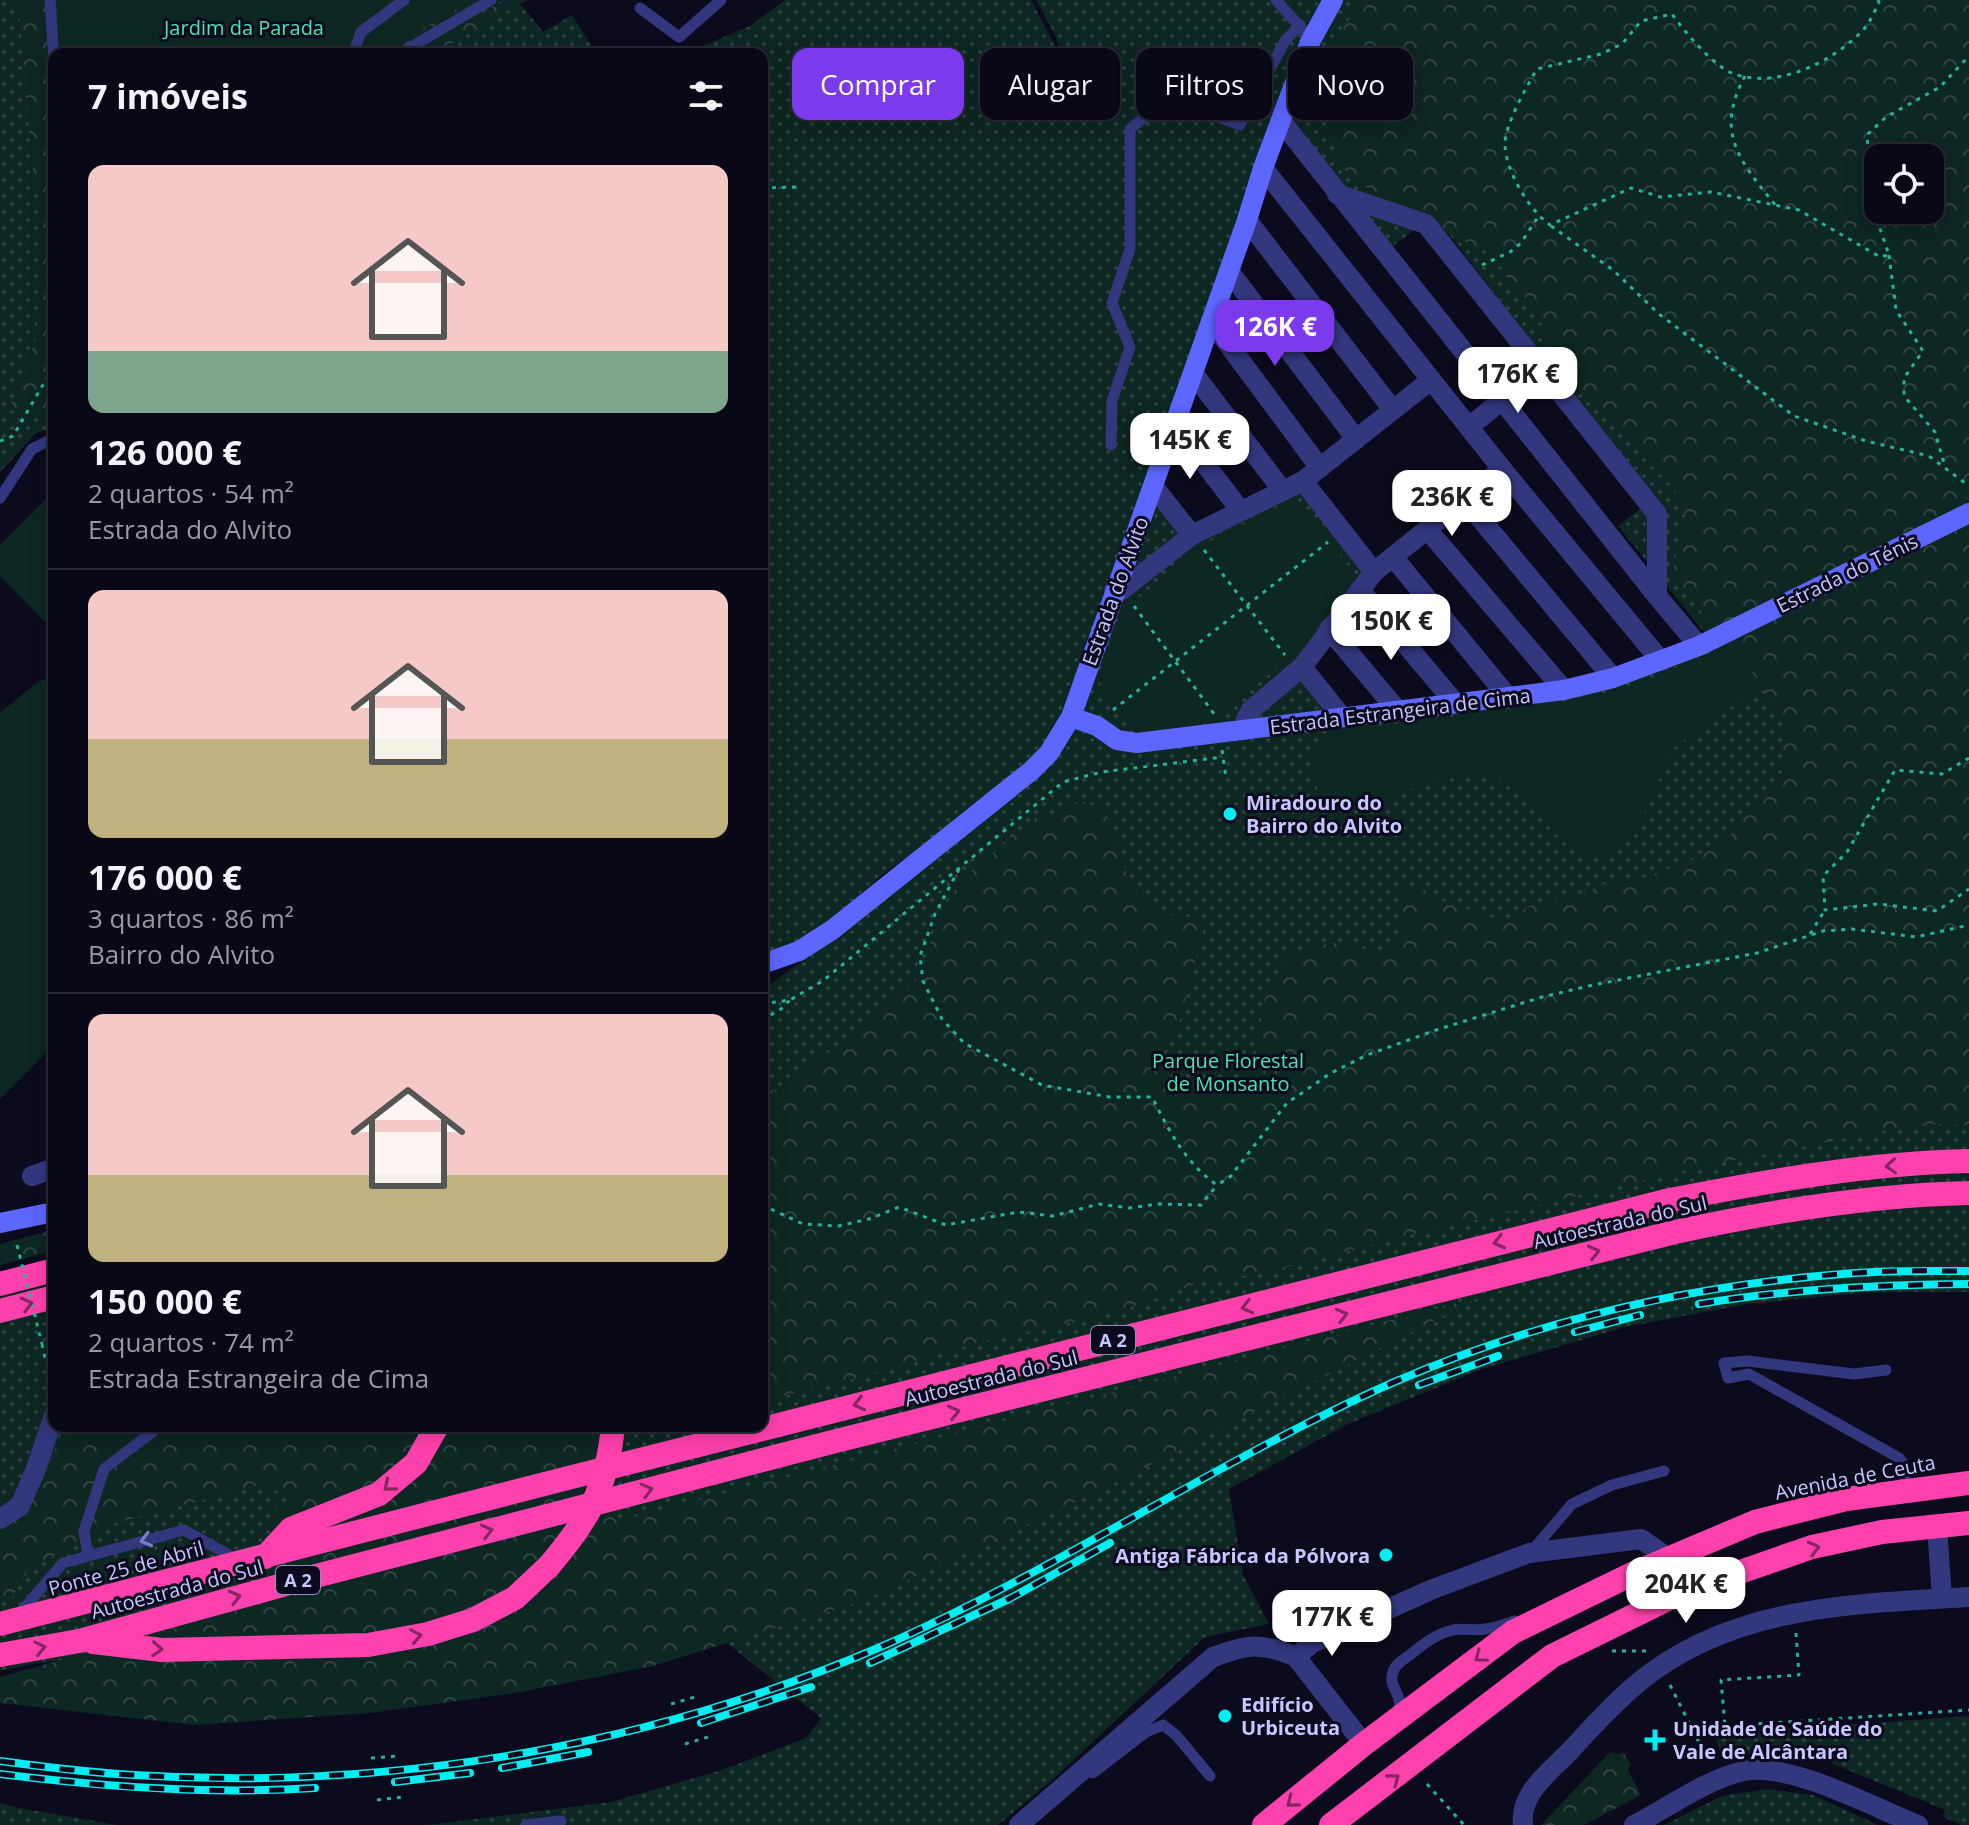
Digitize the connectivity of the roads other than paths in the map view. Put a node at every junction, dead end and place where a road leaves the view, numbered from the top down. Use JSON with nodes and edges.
{"nodes":[{"id":1,"x":50,"y":0,"type":"edge"},
{"id":2,"x":404,"y":0,"type":"edge"},
{"id":3,"x":491,"y":0,"type":"edge"},
{"id":4,"x":721,"y":0,"type":"edge"},
{"id":5,"x":1276,"y":0,"type":"edge"},
{"id":6,"x":1333,"y":0,"type":"edge"},
{"id":7,"x":640,"y":8,"type":"dead end"},
{"id":8,"x":1305,"y":34,"type":"junction"},
{"id":9,"x":53,"y":48,"type":"edge"},
{"id":10,"x":355,"y":48,"type":"edge"},
{"id":11,"x":409,"y":48,"type":"edge"},
{"id":12,"x":1282,"y":122,"type":"junction"},
{"id":13,"x":1263,"y":168,"type":"junction"},
{"id":14,"x":1337,"y":194,"type":"junction"},
{"id":15,"x":1247,"y":220,"type":"junction"},
{"id":16,"x":1229,"y":271,"type":"junction"},
{"id":17,"x":1211,"y":321,"type":"junction"},
{"id":18,"x":1540,"y":369,"type":"junction"},
{"id":19,"x":1193,"y":373,"type":"junction"},
{"id":20,"x":1431,"y":380,"type":"junction"},
{"id":21,"x":1501,"y":401,"type":"junction"},
{"id":22,"x":1393,"y":410,"type":"junction"},
{"id":23,"x":1175,"y":425,"type":"junction"},
{"id":24,"x":1469,"y":427,"type":"junction"},
{"id":25,"x":1356,"y":439,"type":"junction"},
{"id":26,"x":48,"y":441,"type":"edge"},
{"id":27,"x":1111,"y":445,"type":"dead end"},
{"id":28,"x":1320,"y":468,"type":"junction"},
{"id":29,"x":1502,"y":469,"type":"junction"},
{"id":30,"x":1303,"y":481,"type":"junction"},
{"id":31,"x":1153,"y":486,"type":"junction"},
{"id":32,"x":1283,"y":491,"type":"junction"},
{"id":33,"x":0,"y":498,"type":"edge"},
{"id":34,"x":1464,"y":499,"type":"junction"},
{"id":35,"x":1241,"y":511,"type":"junction"},
{"id":36,"x":1969,"y":513,"type":"edge"},
{"id":37,"x":1427,"y":529,"type":"junction"},
{"id":38,"x":1192,"y":535,"type":"junction"},
{"id":39,"x":1393,"y":557,"type":"junction"},
{"id":40,"x":1374,"y":572,"type":"junction"},
{"id":41,"x":1118,"y":590,"type":"junction"},
{"id":42,"x":1360,"y":590,"type":"junction"},
{"id":43,"x":1657,"y":596,"type":"junction"},
{"id":44,"x":1329,"y":629,"type":"junction"},
{"id":45,"x":1725,"y":634,"type":"joint"},
{"id":46,"x":1699,"y":646,"type":"junction"},
{"id":47,"x":1661,"y":661,"type":"junction"},
{"id":48,"x":1296,"y":665,"type":"junction"},
{"id":49,"x":1613,"y":678,"type":"junction"},
{"id":50,"x":1564,"y":690,"type":"junction"},
{"id":51,"x":1508,"y":697,"type":"junction"},
{"id":52,"x":1456,"y":704,"type":"junction"},
{"id":53,"x":1398,"y":711,"type":"junction"},
{"id":54,"x":1071,"y":717,"type":"junction"},
{"id":55,"x":1342,"y":717,"type":"junction"},
{"id":56,"x":1245,"y":730,"type":"junction"},
{"id":57,"x":768,"y":963,"type":"edge"},
{"id":58,"x":1969,"y":1161,"type":"edge"},
{"id":59,"x":48,"y":1170,"type":"edge"},
{"id":60,"x":32,"y":1176,"type":"dead end"},
{"id":61,"x":1969,"y":1193,"type":"edge"},
{"id":62,"x":48,"y":1213,"type":"edge"},
{"id":63,"x":0,"y":1223,"type":"edge"},
{"id":64,"x":48,"y":1272,"type":"edge"},
{"id":65,"x":0,"y":1284,"type":"edge"},
{"id":66,"x":48,"y":1299,"type":"edge"},
{"id":67,"x":0,"y":1311,"type":"edge"},
{"id":68,"x":1886,"y":1370,"type":"dead end"},
{"id":69,"x":768,"y":1429,"type":"edge"},
{"id":70,"x":48,"y":1432,"type":"edge"},
{"id":71,"x":152,"y":1432,"type":"edge"},
{"id":72,"x":434,"y":1432,"type":"edge"},
{"id":73,"x":612,"y":1432,"type":"edge"},
{"id":74,"x":757,"y":1432,"type":"edge"},
{"id":75,"x":1664,"y":1471,"type":"dead end"},
{"id":76,"x":1969,"y":1483,"type":"edge"},
{"id":77,"x":1892,"y":1493,"type":"junction"},
{"id":78,"x":0,"y":1519,"type":"edge"},
{"id":79,"x":1969,"y":1523,"type":"edge"},
{"id":80,"x":1937,"y":1526,"type":"junction"},
{"id":81,"x":1529,"y":1553,"type":"junction"},
{"id":82,"x":88,"y":1556,"type":"junction"},
{"id":83,"x":1667,"y":1557,"type":"junction"},
{"id":84,"x":254,"y":1560,"type":"junction"},
{"id":85,"x":1682,"y":1592,"type":"junction"},
{"id":86,"x":1969,"y":1597,"type":"edge"},
{"id":87,"x":1942,"y":1598,"type":"junction"},
{"id":88,"x":1562,"y":1608,"type":"junction"},
{"id":89,"x":6,"y":1623,"type":"edge"},
{"id":90,"x":79,"y":1641,"type":"junction"},
{"id":91,"x":0,"y":1655,"type":"edge"},
{"id":92,"x":1296,"y":1657,"type":"junction"},
{"id":93,"x":1392,"y":1723,"type":"junction"},
{"id":94,"x":1364,"y":1744,"type":"junction"},
{"id":95,"x":1210,"y":1776,"type":"dead end"},
{"id":96,"x":561,"y":1821,"type":"dead end"},
{"id":97,"x":526,"y":1825,"type":"edge"},
{"id":98,"x":1019,"y":1825,"type":"edge"},
{"id":99,"x":1025,"y":1825,"type":"edge"},
{"id":100,"x":1264,"y":1825,"type":"edge"},
{"id":101,"x":1331,"y":1825,"type":"edge"},
{"id":102,"x":1523,"y":1825,"type":"edge"},
{"id":103,"x":1634,"y":1825,"type":"edge"},
{"id":104,"x":1918,"y":1825,"type":"edge"}],
"edges":[{"from":1,"to":9,"type":"lane"},
{"from":2,"to":10,"type":"lane"},
{"from":3,"to":11,"type":"lane"},
{"from":4,"to":7,"type":"lane"},
{"from":5,"to":8,"type":"lane"},
{"from":6,"to":8,"type":"street","name":"Estrada do Alvito"},
{"from":8,"to":12,"type":"street","name":"Estrada do Alvito"},
{"from":8,"to":27,"type":"lane"},
{"from":12,"to":13,"type":"street","name":"Estrada do Alvito"},
{"from":12,"to":14,"type":"street"},
{"from":13,"to":15,"type":"street","name":"Estrada do Alvito"},
{"from":13,"to":20,"type":"street"},
{"from":14,"to":18,"type":"street"},
{"from":14,"to":21,"type":"street"},
{"from":15,"to":16,"type":"street","name":"Estrada do Alvito"},
{"from":15,"to":22,"type":"street"},
{"from":16,"to":17,"type":"street","name":"Estrada do Alvito"},
{"from":16,"to":25,"type":"street"},
{"from":17,"to":19,"type":"street","name":"Estrada do Alvito"},
{"from":17,"to":28,"type":"street"},
{"from":18,"to":21,"type":"street"},
{"from":18,"to":43,"type":"street"},
{"from":19,"to":23,"type":"street","name":"Estrada do Alvito"},
{"from":19,"to":32,"type":"street"},
{"from":20,"to":22,"type":"street"},
{"from":20,"to":24,"type":"street"},
{"from":21,"to":24,"type":"street"},
{"from":21,"to":43,"type":"street"},
{"from":22,"to":25,"type":"street"},
{"from":23,"to":31,"type":"street","name":"Estrada do Alvito"},
{"from":23,"to":35,"type":"street"},
{"from":24,"to":29,"type":"street"},
{"from":25,"to":28,"type":"street"},
{"from":26,"to":33,"type":"lane"},
{"from":28,"to":30,"type":"street"},
{"from":29,"to":34,"type":"street"},
{"from":29,"to":47,"type":"street"},
{"from":30,"to":32,"type":"street"},
{"from":30,"to":40,"type":"street"},
{"from":31,"to":38,"type":"street"},
{"from":31,"to":41,"type":"street","name":"Estrada do Alvito"},
{"from":32,"to":35,"type":"street"},
{"from":34,"to":37,"type":"street"},
{"from":34,"to":49,"type":"street"},
{"from":35,"to":38,"type":"street"},
{"from":36,"to":45,"type":"street","name":"Estrada do Ténis"},
{"from":37,"to":39,"type":"street"},
{"from":37,"to":50,"type":"street"},
{"from":38,"to":41,"type":"street"},
{"from":39,"to":40,"type":"street"},
{"from":39,"to":51,"type":"street"},
{"from":40,"to":42,"type":"street"},
{"from":41,"to":54,"type":"street","name":"Estrada do Alvito"},
{"from":42,"to":44,"type":"street"},
{"from":42,"to":52,"type":"street"},
{"from":43,"to":46,"type":"street"},
{"from":44,"to":48,"type":"street"},
{"from":44,"to":53,"type":"street"},
{"from":45,"to":46,"type":"street","name":"Estrada Estrangeira de Cima"},
{"from":46,"to":47,"type":"street","name":"Estrada Estrangeira de Cima"},
{"from":47,"to":49,"type":"street","name":"Estrada Estrangeira de Cima"},
{"from":48,"to":55,"type":"street"},
{"from":48,"to":56,"type":"street"},
{"from":49,"to":50,"type":"street","name":"Estrada Estrangeira de Cima"},
{"from":50,"to":51,"type":"street","name":"Estrada Estrangeira de Cima"},
{"from":51,"to":52,"type":"street","name":"Estrada Estrangeira de Cima"},
{"from":52,"to":53,"type":"street","name":"Estrada Estrangeira de Cima"},
{"from":53,"to":55,"type":"street","name":"Estrada Estrangeira de Cima"},
{"from":54,"to":56,"type":"street","name":"Estrada Estrangeira de Cima"},
{"from":54,"to":57,"type":"street","name":"Estrada do Alvito"},
{"from":55,"to":56,"type":"street","name":"Estrada Estrangeira de Cima"},
{"from":58,"to":69,"type":"highway","name":"Autoestrada do Sul","number":"A 2","one_way":true},
{"from":59,"to":60,"type":"street"},
{"from":90,"to":61,"type":"highway","name":"Autoestrada do Sul","number":"A 2","one_way":true},
{"from":62,"to":63,"type":"street"},
{"from":64,"to":65,"type":"highway"},
{"from":67,"to":66,"type":"highway","one_way":true},
{"from":68,"to":77,"type":"lane"},
{"from":70,"to":78,"type":"street"},
{"from":71,"to":82,"type":"lane"},
{"from":72,"to":84,"type":"highway","one_way":true},
{"from":90,"to":73,"type":"highway","one_way":true,"bridge":true},
{"from":74,"to":84,"type":"highway","name":"Autoestrada do Sul","number":"A 2","one_way":true},
{"from":75,"to":81,"type":"lane"},
{"from":76,"to":77,"type":"highway","name":"Avenida de Ceuta"},
{"from":77,"to":83,"type":"highway","name":"Avenida de Ceuta"},
{"from":79,"to":80,"type":"highway"},
{"from":85,"to":80,"type":"highway","one_way":true},
{"from":80,"to":87,"type":"street"},
{"from":81,"to":83,"type":"street"},
{"from":81,"to":92,"type":"street"},
{"from":84,"to":82,"type":"lane","one_way":true},
{"from":82,"to":89,"type":"lane"},
{"from":83,"to":85,"type":"street"},
{"from":83,"to":88,"type":"highway","name":"Avenida de Ceuta"},
{"from":84,"to":89,"type":"highway","name":"Ponte 25 de Abril","number":"A 2"},
{"from":101,"to":85,"type":"highway","one_way":true},
{"from":86,"to":87,"type":"street"},
{"from":87,"to":102,"type":"street"},
{"from":88,"to":93,"type":"highway","name":"Avenida de Ceuta","one_way":true},
{"from":88,"to":93,"type":"lane"},
{"from":91,"to":90,"type":"highway","number":"A 2","one_way":true},
{"from":92,"to":94,"type":"street"},
{"from":92,"to":98,"type":"street"},
{"from":93,"to":94,"type":"highway","name":"Avenida de Ceuta"},
{"from":94,"to":100,"type":"highway","name":"Avenida de Ceuta","one_way":true},
{"from":95,"to":99,"type":"lane"},
{"from":96,"to":97,"type":"lane"},
{"from":103,"to":104,"type":"street"}]}
